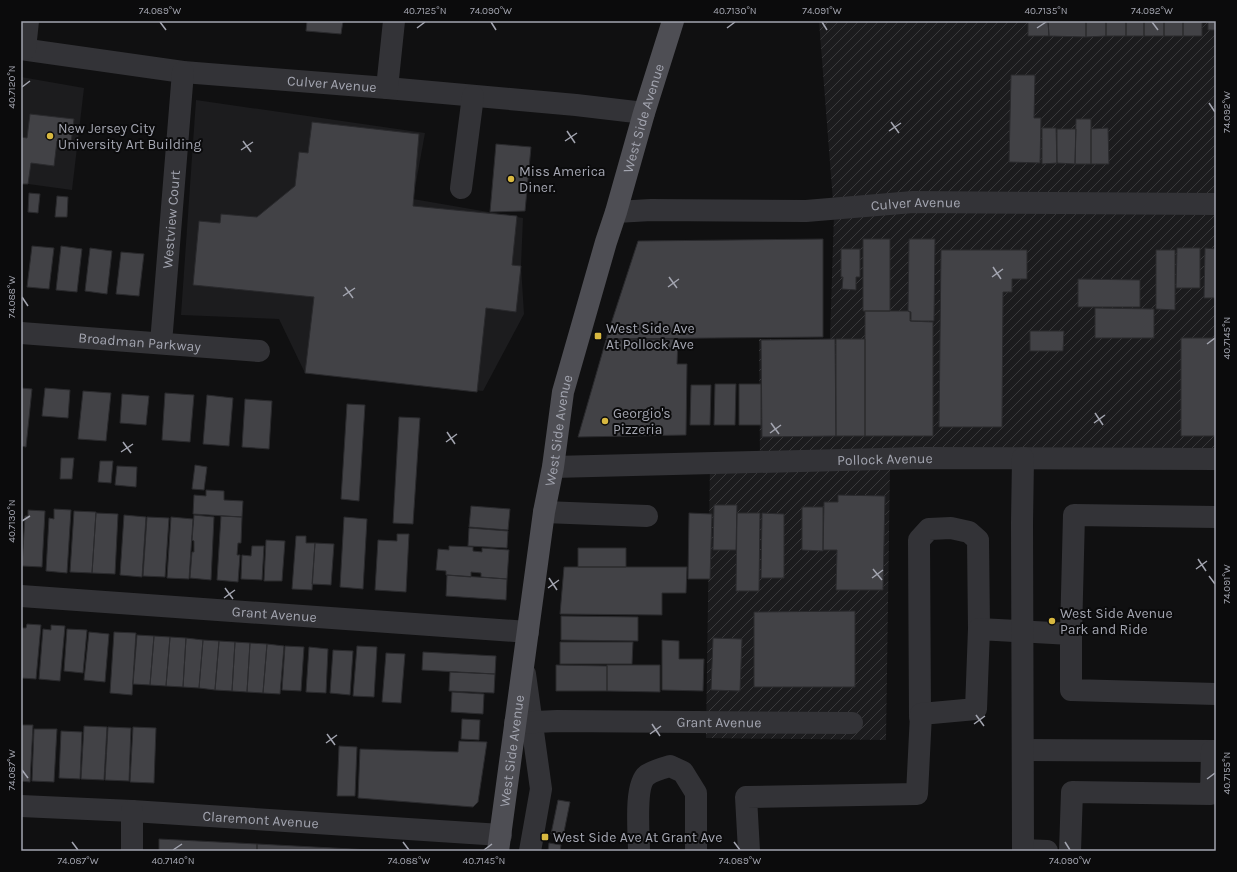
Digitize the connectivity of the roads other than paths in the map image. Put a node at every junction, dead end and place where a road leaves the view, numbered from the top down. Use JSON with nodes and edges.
{"nodes":[{"id":1,"x":28,"y":21,"type":"edge"},
{"id":2,"x":394,"y":21,"type":"edge"},
{"id":3,"x":673,"y":21,"type":"edge"},
{"id":4,"x":23,"y":49,"type":"edge"},
{"id":5,"x":183,"y":72,"type":"junction"},
{"id":6,"x":388,"y":88,"type":"junction"},
{"id":7,"x":473,"y":96,"type":"junction"},
{"id":8,"x":644,"y":113,"type":"junction"},
{"id":9,"x":461,"y":188,"type":"dead end"},
{"id":10,"x":1216,"y":204,"type":"edge"},
{"id":11,"x":616,"y":212,"type":"junction"},
{"id":12,"x":21,"y":333,"type":"edge"},
{"id":13,"x":161,"y":343,"type":"junction"},
{"id":14,"x":259,"y":351,"type":"dead end"},
{"id":15,"x":1024,"y":458,"type":"junction"},
{"id":16,"x":1216,"y":459,"type":"edge"},
{"id":17,"x":553,"y":467,"type":"junction"},
{"id":18,"x":544,"y":512,"type":"junction"},
{"id":19,"x":647,"y":516,"type":"dead end"},
{"id":20,"x":1216,"y":517,"type":"edge"},
{"id":21,"x":21,"y":596,"type":"edge"},
{"id":22,"x":979,"y":629,"type":"junction"},
{"id":23,"x":1022,"y":630,"type":"junction"},
{"id":24,"x":528,"y":632,"type":"junction"},
{"id":25,"x":1071,"y":634,"type":"junction"},
{"id":26,"x":1216,"y":694,"type":"edge"},
{"id":27,"x":920,"y":717,"type":"junction"},
{"id":28,"x":524,"y":722,"type":"junction"},
{"id":29,"x":852,"y":723,"type":"dead end"},
{"id":30,"x":1023,"y":750,"type":"junction"},
{"id":31,"x":1214,"y":751,"type":"edge"},
{"id":32,"x":1214,"y":794,"type":"edge"},
{"id":33,"x":21,"y":806,"type":"edge"},
{"id":34,"x":132,"y":811,"type":"junction"},
{"id":35,"x":499,"y":843,"type":"edge"},
{"id":36,"x":132,"y":851,"type":"edge"},
{"id":37,"x":530,"y":851,"type":"edge"},
{"id":38,"x":640,"y":851,"type":"edge"},
{"id":39,"x":696,"y":851,"type":"edge"},
{"id":40,"x":750,"y":851,"type":"edge"},
{"id":41,"x":1023,"y":851,"type":"edge"},
{"id":42,"x":1047,"y":851,"type":"edge"},
{"id":43,"x":1070,"y":851,"type":"edge"}],
"edges":[{"from":1,"to":4,"type":"street"},
{"from":2,"to":6,"type":"street"},
{"from":3,"to":8,"type":"main road","name":"West Side Avenue"},
{"from":4,"to":5,"type":"street","name":"Culver Avenue"},
{"from":5,"to":6,"type":"street","name":"Culver Avenue"},
{"from":5,"to":13,"type":"street","name":"Westview Court"},
{"from":6,"to":7,"type":"street","name":"Culver Avenue"},
{"from":7,"to":8,"type":"street","name":"Culver Avenue"},
{"from":7,"to":9,"type":"street"},
{"from":8,"to":11,"type":"main road","name":"West Side Avenue"},
{"from":10,"to":11,"type":"street","name":"Culver Avenue"},
{"from":11,"to":17,"type":"main road","name":"West Side Avenue"},
{"from":12,"to":13,"type":"street","name":"Broadman Parkway"},
{"from":13,"to":14,"type":"street","name":"Broadman Parkway"},
{"from":15,"to":16,"type":"street","name":"Pollock Avenue"},
{"from":15,"to":17,"type":"street","name":"Pollock Avenue"},
{"from":15,"to":23,"type":"street"},
{"from":17,"to":18,"type":"main road","name":"West Side Avenue"},
{"from":18,"to":19,"type":"street"},
{"from":18,"to":24,"type":"main road","name":"West Side Avenue"},
{"from":20,"to":25,"type":"street"},
{"from":21,"to":24,"type":"street","name":"Grant Avenue"},
{"from":22,"to":23,"type":"street"},
{"from":22,"to":27,"type":"street"},
{"from":22,"to":27,"type":"street"},
{"from":23,"to":25,"type":"street"},
{"from":23,"to":30,"type":"street"},
{"from":24,"to":28,"type":"main road","name":"West Side Avenue"},
{"from":25,"to":26,"type":"street"},
{"from":27,"to":40,"type":"street"},
{"from":28,"to":29,"type":"street","name":"Grant Avenue"},
{"from":28,"to":35,"type":"main road","name":"West Side Avenue"},
{"from":28,"to":37,"type":"street"},
{"from":30,"to":31,"type":"street"},
{"from":30,"to":41,"type":"street"},
{"from":31,"to":32,"type":"street"},
{"from":32,"to":43,"type":"street"},
{"from":33,"to":34,"type":"street","name":"Claremont Avenue"},
{"from":34,"to":35,"type":"street","name":"Claremont Avenue"},
{"from":34,"to":36,"type":"street"},
{"from":38,"to":39,"type":"street"},
{"from":41,"to":42,"type":"street"}]}
